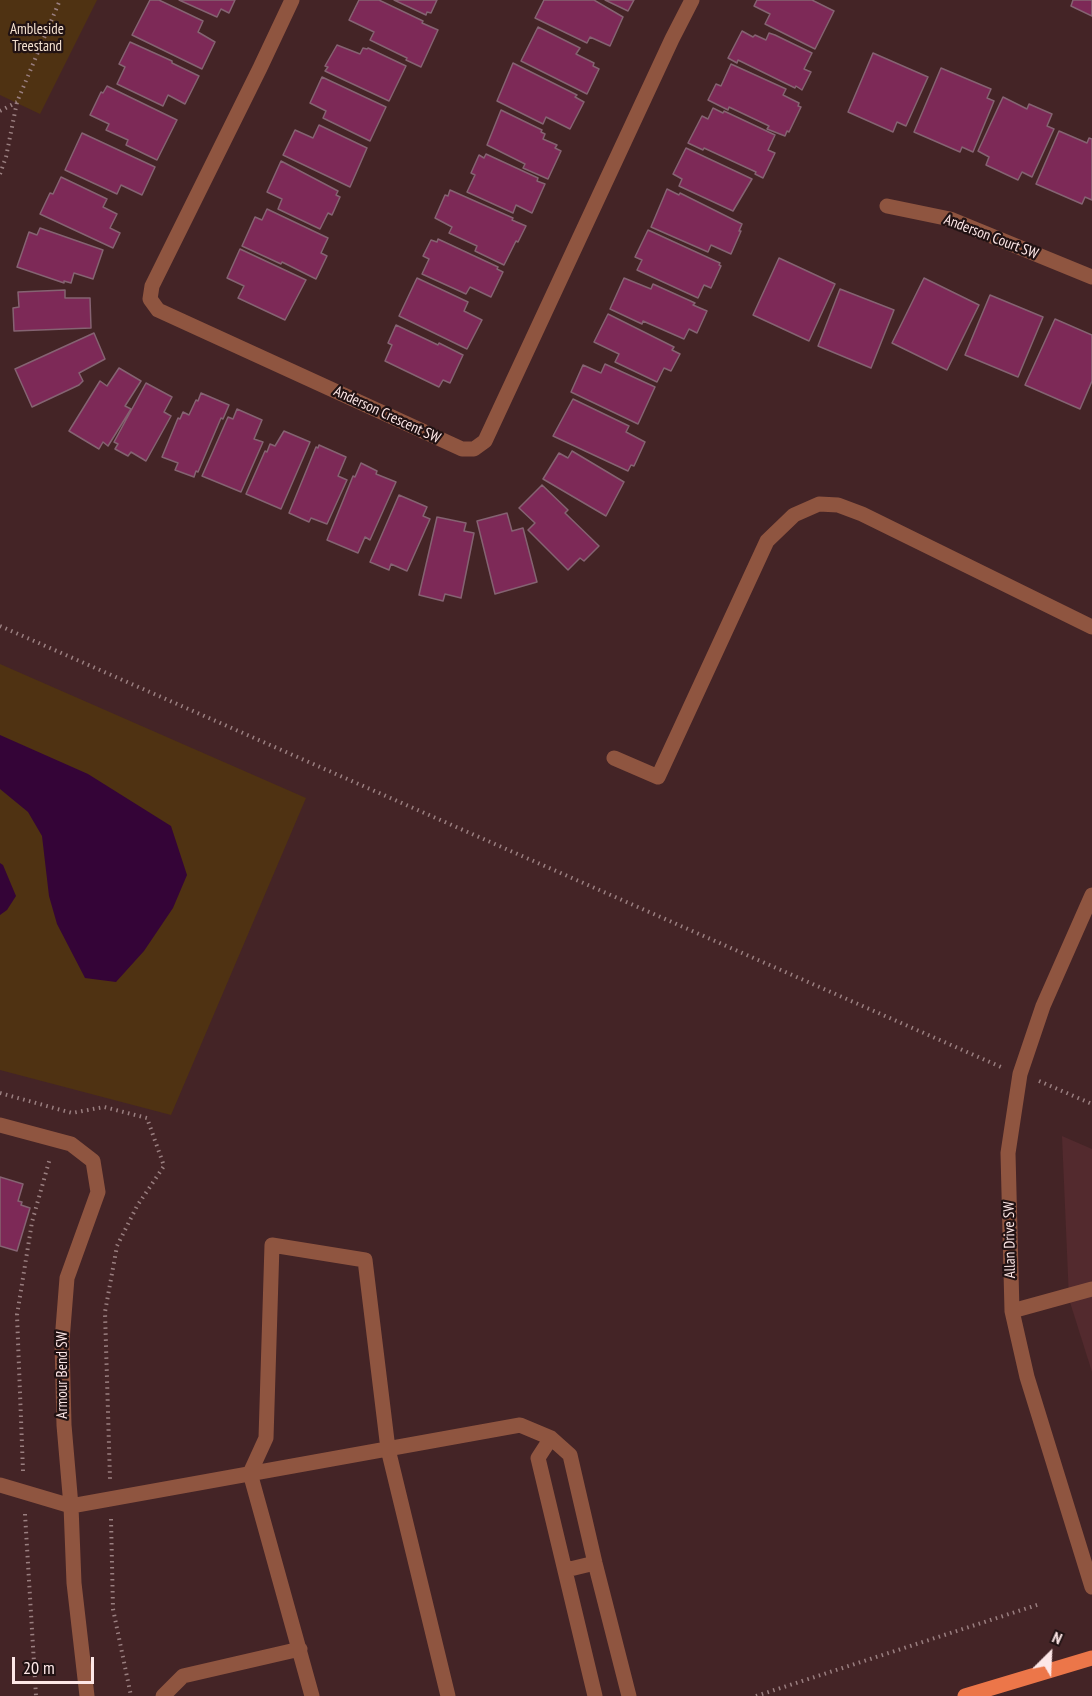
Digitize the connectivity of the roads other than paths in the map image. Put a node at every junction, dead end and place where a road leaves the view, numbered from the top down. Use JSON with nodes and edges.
{"nodes":[{"id":1,"x":291,"y":0,"type":"edge"},
{"id":2,"x":692,"y":0,"type":"edge"},
{"id":3,"x":887,"y":206,"type":"dead end"},
{"id":4,"x":1092,"y":277,"type":"edge"},
{"id":5,"x":1092,"y":627,"type":"edge"},
{"id":6,"x":615,"y":758,"type":"dead end"},
{"id":7,"x":1092,"y":896,"type":"edge"},
{"id":8,"x":0,"y":1125,"type":"edge"},
{"id":9,"x":1092,"y":1289,"type":"edge"},
{"id":10,"x":1012,"y":1311,"type":"junction"},
{"id":11,"x":551,"y":1438,"type":"junction"},
{"id":12,"x":388,"y":1449,"type":"junction"},
{"id":13,"x":250,"y":1473,"type":"junction"},
{"id":14,"x":0,"y":1485,"type":"edge"},
{"id":15,"x":71,"y":1506,"type":"junction"},
{"id":16,"x":595,"y":1563,"type":"junction"},
{"id":17,"x":566,"y":1570,"type":"junction"},
{"id":18,"x":1092,"y":1587,"type":"edge"},
{"id":19,"x":300,"y":1649,"type":"junction"},
{"id":20,"x":1092,"y":1658,"type":"edge"},
{"id":21,"x":87,"y":1696,"type":"edge"},
{"id":22,"x":163,"y":1696,"type":"edge"},
{"id":23,"x":312,"y":1696,"type":"edge"},
{"id":24,"x":448,"y":1696,"type":"edge"},
{"id":25,"x":595,"y":1696,"type":"edge"},
{"id":26,"x":629,"y":1696,"type":"edge"},
{"id":27,"x":965,"y":1696,"type":"edge"}],
"edges":[{"from":1,"to":2,"type":"street","name":"Anderson Crescent SW"},
{"from":3,"to":4,"type":"street","name":"Anderson Court SW"},
{"from":5,"to":6,"type":"street"},
{"from":7,"to":10,"type":"street","name":"Allan Drive SW"},
{"from":8,"to":15,"type":"street","name":"Armour Bend SW"},
{"from":9,"to":10,"type":"street"},
{"from":10,"to":18,"type":"street","name":"Allan Drive SW"},
{"from":11,"to":12,"type":"street"},
{"from":11,"to":16,"type":"street"},
{"from":11,"to":17,"type":"street"},
{"from":12,"to":13,"type":"street"},
{"from":12,"to":13,"type":"street"},
{"from":12,"to":24,"type":"street"},
{"from":13,"to":15,"type":"street"},
{"from":13,"to":19,"type":"street"},
{"from":14,"to":15,"type":"street"},
{"from":15,"to":21,"type":"street","name":"Armour Bend SW"},
{"from":16,"to":17,"type":"street"},
{"from":16,"to":26,"type":"street"},
{"from":17,"to":25,"type":"street"},
{"from":19,"to":22,"type":"street"},
{"from":19,"to":23,"type":"street"},
{"from":20,"to":27,"type":"main road"}]}
